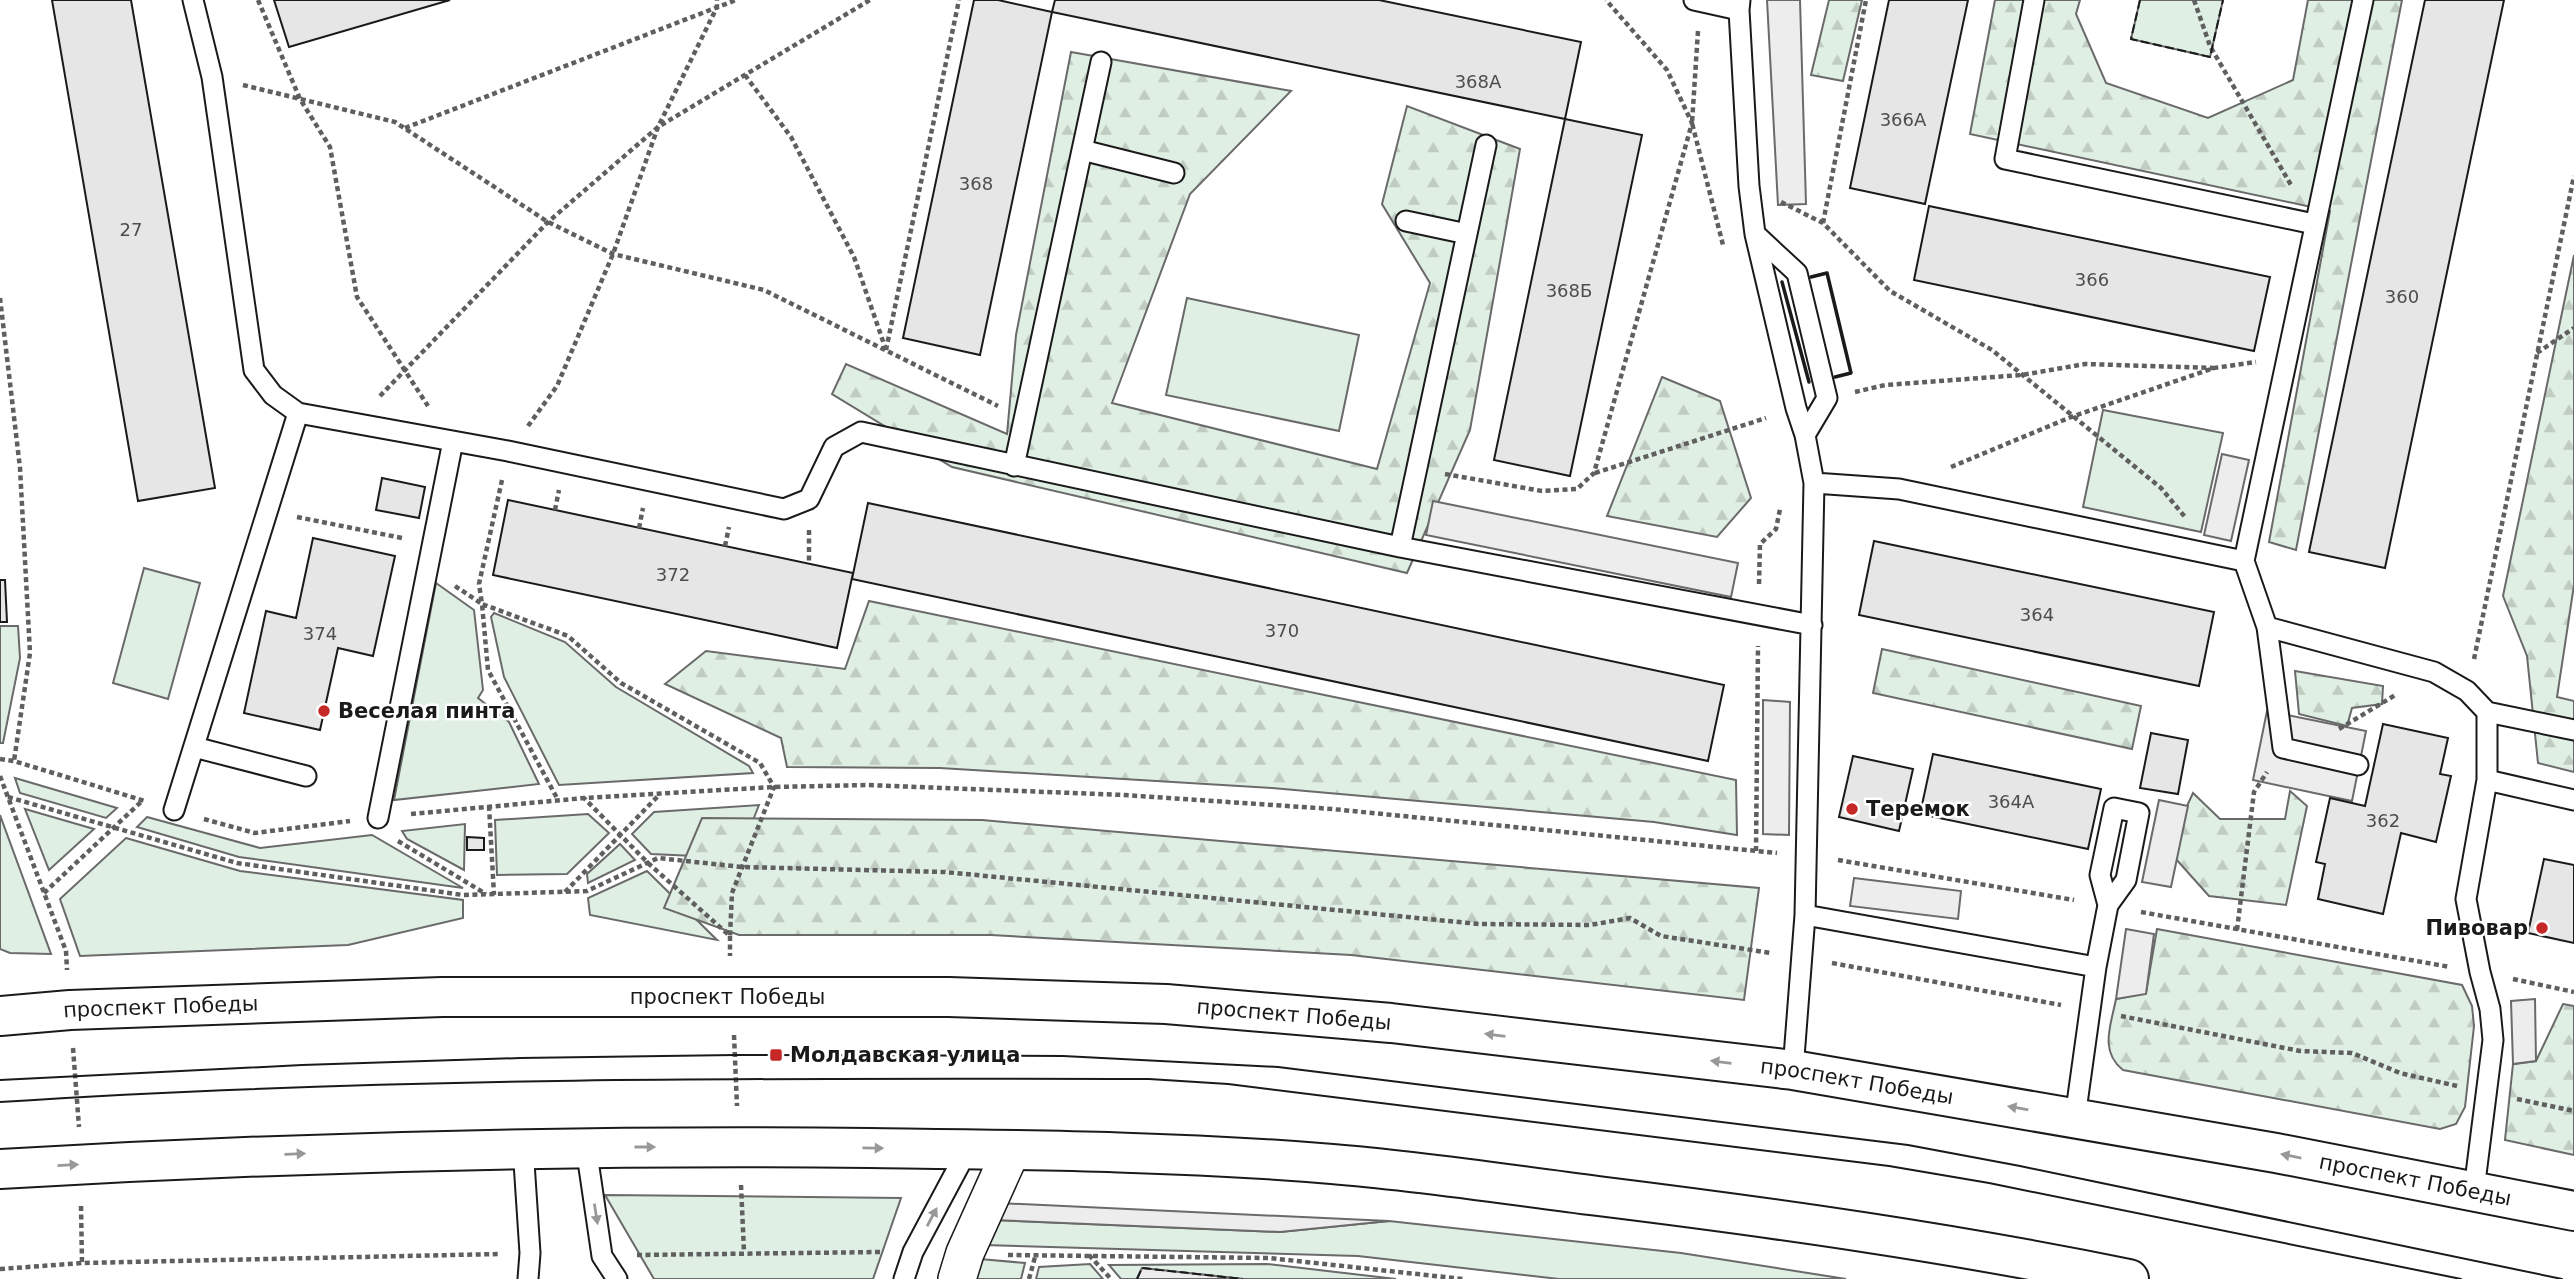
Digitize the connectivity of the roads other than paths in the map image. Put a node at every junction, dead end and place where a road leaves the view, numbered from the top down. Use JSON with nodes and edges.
{"nodes":[{"id":1,"x":192,"y":0,"type":"edge"},
{"id":2,"x":2034,"y":0,"type":"edge"},
{"id":3,"x":2363,"y":0,"type":"edge"},
{"id":4,"x":1696,"y":1,"type":"edge"},
{"id":5,"x":1740,"y":5,"type":"edge"},
{"id":6,"x":1101,"y":62,"type":"dead end"},
{"id":7,"x":1486,"y":145,"type":"dead end"},
{"id":8,"x":1082,"y":150,"type":"junction"},
{"id":9,"x":1174,"y":173,"type":"dead end"},
{"id":10,"x":1406,"y":221,"type":"dead end"},
{"id":11,"x":2314,"y":224,"type":"junction"},
{"id":12,"x":1467,"y":234,"type":"junction"},
{"id":13,"x":1755,"y":234,"type":"junction"},
{"id":14,"x":298,"y":413,"type":"junction"},
{"id":15,"x":1805,"y":435,"type":"junction"},
{"id":16,"x":453,"y":441,"type":"junction"},
{"id":17,"x":1014,"y":466,"type":"junction"},
{"id":18,"x":1814,"y":482,"type":"junction"},
{"id":19,"x":1400,"y":547,"type":"junction"},
{"id":20,"x":2244,"y":561,"type":"junction"},
{"id":21,"x":1812,"y":625,"type":"junction"},
{"id":22,"x":2267,"y":627,"type":"junction"},
{"id":23,"x":2487,"y":712,"type":"junction"},
{"id":24,"x":2574,"y":730,"type":"edge"},
{"id":25,"x":194,"y":747,"type":"junction"},
{"id":26,"x":2358,"y":765,"type":"dead end"},
{"id":27,"x":306,"y":776,"type":"dead end"},
{"id":28,"x":2487,"y":780,"type":"junction"},
{"id":29,"x":2574,"y":800,"type":"edge"},
{"id":30,"x":174,"y":810,"type":"road end"},
{"id":31,"x":378,"y":818,"type":"road end"},
{"id":32,"x":2108,"y":905,"type":"road end"},
{"id":33,"x":1805,"y":915,"type":"junction"},
{"id":34,"x":2096,"y":967,"type":"junction"},
{"id":35,"x":0,"y":1016,"type":"edge"},
{"id":36,"x":1793,"y":1070,"type":"junction"},
{"id":37,"x":2076,"y":1118,"type":"junction"},
{"id":38,"x":523,"y":1147,"type":"junction"},
{"id":39,"x":586,"y":1147,"type":"junction"},
{"id":40,"x":968,"y":1149,"type":"junction"},
{"id":41,"x":1011,"y":1151,"type":"junction"},
{"id":42,"x":0,"y":1169,"type":"edge"},
{"id":43,"x":2474,"y":1190,"type":"junction"},
{"id":44,"x":2574,"y":1212,"type":"edge"},
{"id":45,"x":961,"y":1266,"type":"edge"},
{"id":46,"x":528,"y":1279,"type":"edge"},
{"id":47,"x":617,"y":1279,"type":"edge"},
{"id":48,"x":904,"y":1279,"type":"edge"},
{"id":49,"x":2129,"y":1279,"type":"edge"}],
"edges":[{"from":1,"to":14,"type":"lane"},
{"from":2,"to":11,"type":"lane"},
{"from":3,"to":11,"type":"lane"},
{"from":4,"to":5,"type":"lane"},
{"from":5,"to":13,"type":"lane"},
{"from":6,"to":8,"type":"lane"},
{"from":7,"to":12,"type":"lane"},
{"from":8,"to":9,"type":"lane"},
{"from":8,"to":17,"type":"lane"},
{"from":10,"to":12,"type":"lane"},
{"from":11,"to":20,"type":"lane"},
{"from":12,"to":19,"type":"lane"},
{"from":13,"to":15,"type":"lane"},
{"from":13,"to":15,"type":"lane"},
{"from":14,"to":16,"type":"lane"},
{"from":14,"to":25,"type":"lane"},
{"from":15,"to":18,"type":"lane"},
{"from":16,"to":17,"type":"lane"},
{"from":16,"to":31,"type":"lane"},
{"from":17,"to":19,"type":"lane"},
{"from":18,"to":20,"type":"lane"},
{"from":18,"to":21,"type":"lane"},
{"from":19,"to":21,"type":"lane"},
{"from":20,"to":22,"type":"lane"},
{"from":21,"to":33,"type":"lane"},
{"from":22,"to":23,"type":"lane"},
{"from":22,"to":26,"type":"lane"},
{"from":23,"to":24,"type":"lane"},
{"from":23,"to":28,"type":"lane"},
{"from":25,"to":27,"type":"lane"},
{"from":25,"to":30,"type":"lane"},
{"from":28,"to":29,"type":"lane"},
{"from":28,"to":43,"type":"lane"},
{"from":32,"to":34,"type":"lane"},
{"from":33,"to":34,"type":"lane"},
{"from":33,"to":36,"type":"lane"},
{"from":34,"to":37,"type":"lane"},
{"from":36,"to":35,"type":"main road","name":"проспект Победы","one_way":true},
{"from":37,"to":36,"type":"main road","name":"проспект Победы","one_way":true},
{"from":43,"to":37,"type":"main road","name":"проспект Победы","one_way":true},
{"from":38,"to":39,"type":"main road"},
{"from":42,"to":38,"type":"main road","one_way":true},
{"from":38,"to":46,"type":"lane"},
{"from":39,"to":40,"type":"main road","one_way":true},
{"from":39,"to":47,"type":"lane","one_way":true},
{"from":40,"to":41,"type":"main road"},
{"from":48,"to":40,"type":"lane","one_way":true},
{"from":41,"to":45,"type":"street"},
{"from":41,"to":49,"type":"main road"},
{"from":43,"to":44,"type":"main road","name":"проспект Победы"}]}
